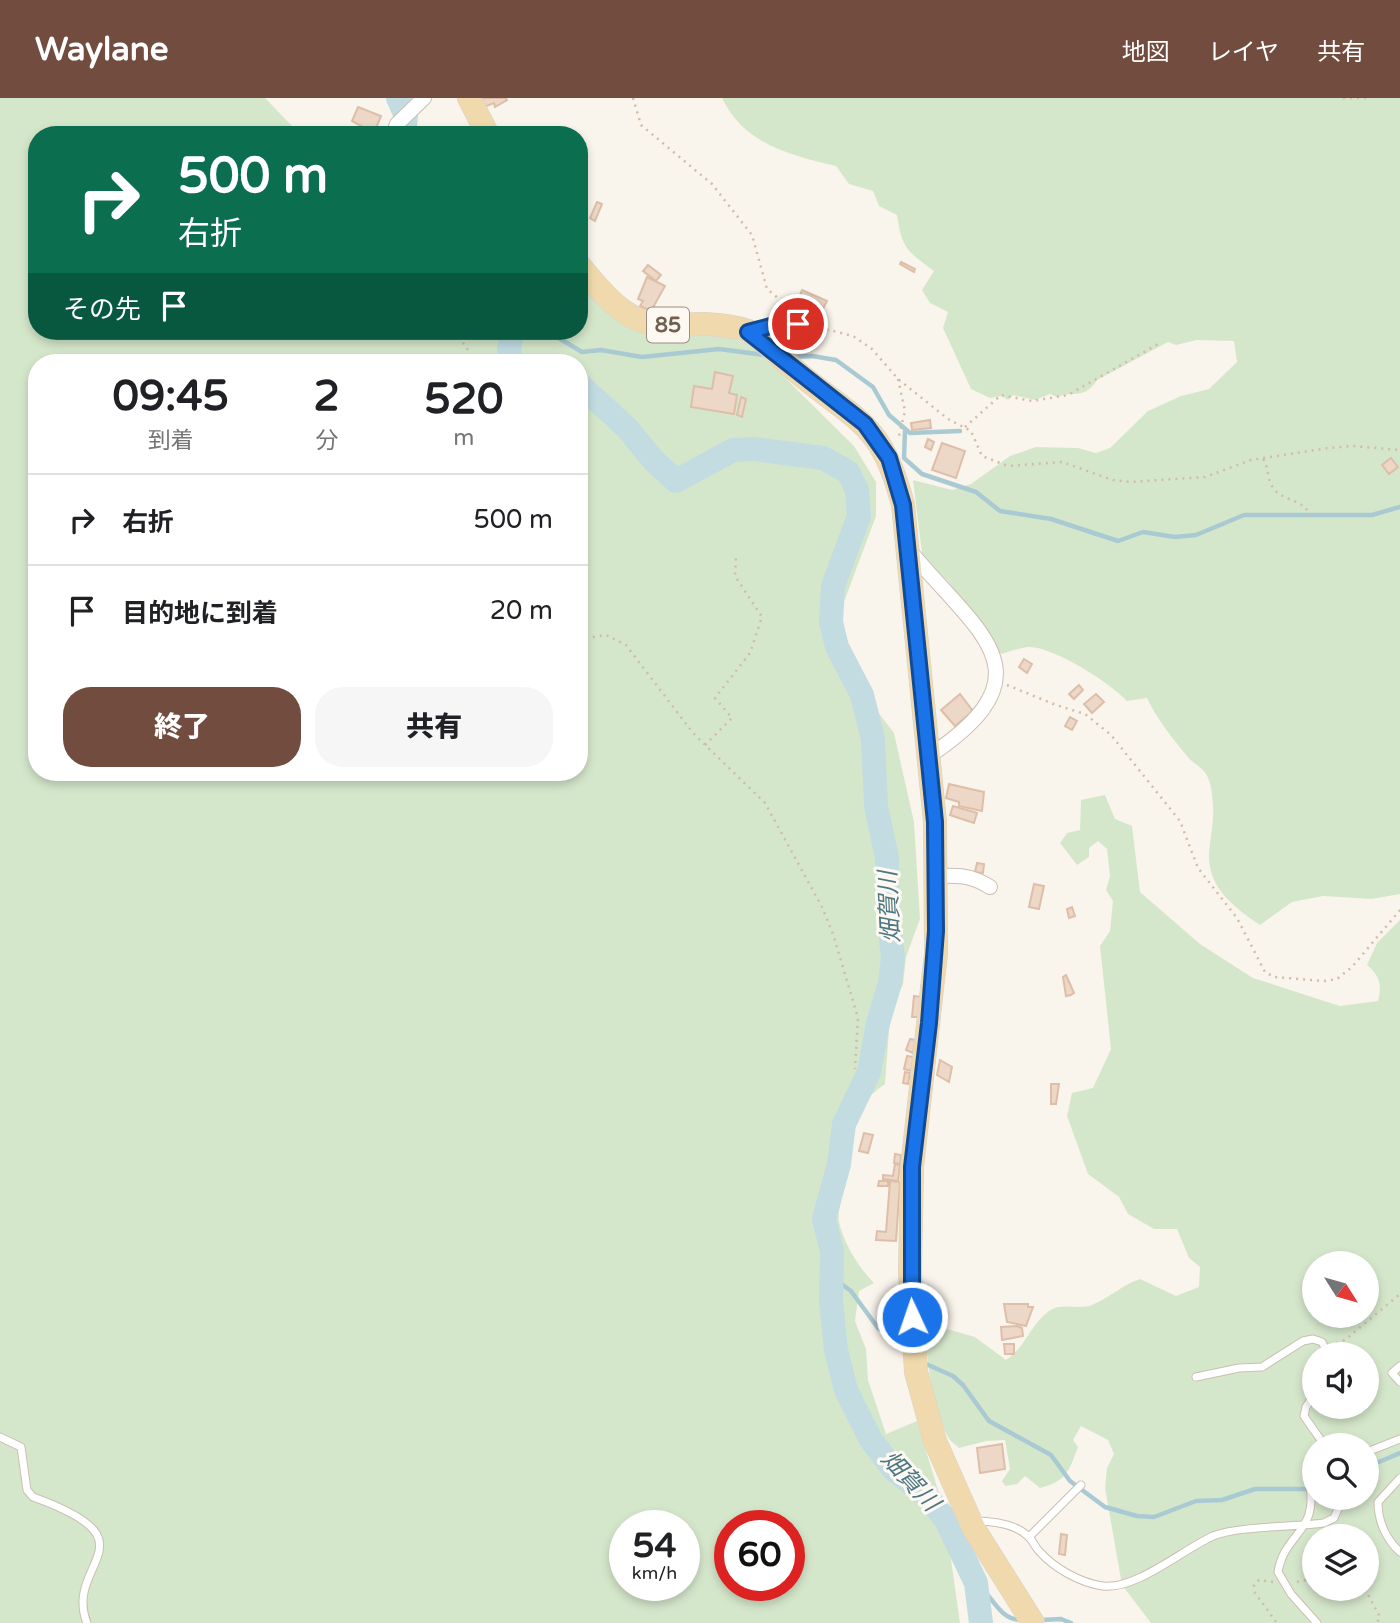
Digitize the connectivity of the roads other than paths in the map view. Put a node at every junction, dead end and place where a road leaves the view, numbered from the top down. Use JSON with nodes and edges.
{"nodes":[{"id":1,"x":469,"y":98,"type":"edge"},
{"id":2,"x":418,"y":103,"type":"edge"},
{"id":3,"x":398,"y":126,"type":"edge"},
{"id":4,"x":483,"y":126,"type":"edge"},
{"id":5,"x":588,"y":275,"type":"edge"},
{"id":6,"x":798,"y":324,"type":"road end"},
{"id":7,"x":748,"y":332,"type":"junction"},
{"id":8,"x":907,"y":547,"type":"junction"},
{"id":9,"x":929,"y":756,"type":"junction"},
{"id":10,"x":936,"y":876,"type":"junction"},
{"id":11,"x":990,"y":887,"type":"dead end"},
{"id":12,"x":1322,"y":1342,"type":"edge"},
{"id":13,"x":1400,"y":1366,"type":"edge"},
{"id":14,"x":1196,"y":1377,"type":"dead end"},
{"id":15,"x":1400,"y":1382,"type":"edge"},
{"id":16,"x":0,"y":1437,"type":"edge"},
{"id":17,"x":1400,"y":1439,"type":"edge"},
{"id":18,"x":1379,"y":1447,"type":"edge"},
{"id":19,"x":1400,"y":1478,"type":"edge"},
{"id":20,"x":1081,"y":1485,"type":"dead end"},
{"id":21,"x":1338,"y":1510,"type":"edge"},
{"id":22,"x":970,"y":1521,"type":"junction"},
{"id":23,"x":1310,"y":1524,"type":"edge"},
{"id":24,"x":1302,"y":1525,"type":"edge"},
{"id":25,"x":1302,"y":1531,"type":"edge"},
{"id":26,"x":1029,"y":1537,"type":"junction"},
{"id":27,"x":1400,"y":1552,"type":"edge"},
{"id":28,"x":87,"y":1623,"type":"edge"},
{"id":29,"x":1032,"y":1623,"type":"edge"},
{"id":30,"x":1317,"y":1623,"type":"edge"}],
"edges":[{"from":1,"to":4,"type":"main road"},
{"from":2,"to":3,"type":"street"},
{"from":5,"to":7,"type":"main road","number":"85"},
{"from":6,"to":7,"type":"street"},
{"from":7,"to":8,"type":"main road","number":"85"},
{"from":8,"to":9,"type":"main road","number":"85"},
{"from":8,"to":9,"type":"street"},
{"from":9,"to":10,"type":"main road","number":"85"},
{"from":10,"to":11,"type":"street"},
{"from":10,"to":22,"type":"main road","number":"85"},
{"from":12,"to":14,"type":"lane"},
{"from":13,"to":15,"type":"lane"},
{"from":16,"to":28,"type":"lane"},
{"from":17,"to":18,"type":"lane"},
{"from":19,"to":27,"type":"lane"},
{"from":20,"to":26,"type":"lane"},
{"from":21,"to":23,"type":"lane"},
{"from":22,"to":26,"type":"lane"},
{"from":22,"to":29,"type":"main road","number":"85"},
{"from":24,"to":26,"type":"lane"},
{"from":25,"to":30,"type":"lane"}]}
